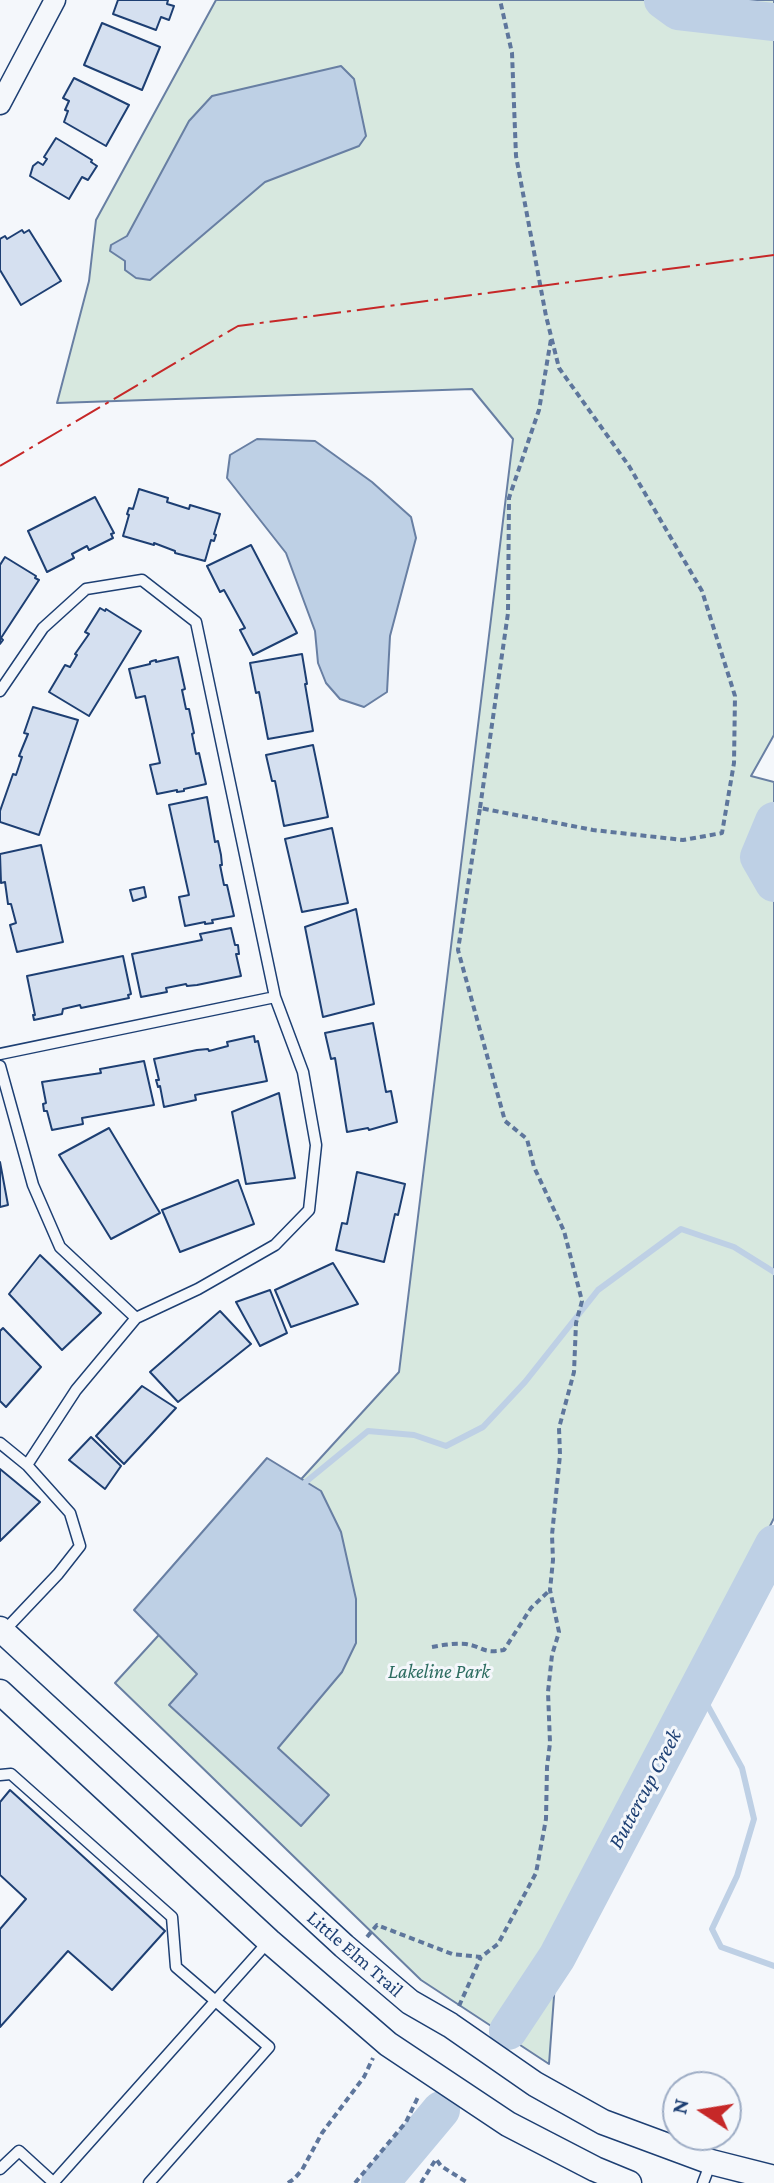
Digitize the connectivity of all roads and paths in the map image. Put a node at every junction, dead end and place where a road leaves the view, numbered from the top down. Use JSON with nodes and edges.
{"nodes":[{"id":1,"x":55,"y":0,"type":"edge"},
{"id":2,"x":500,"y":0,"type":"edge"},
{"id":3,"x":0,"y":104,"type":"edge"},
{"id":4,"x":551,"y":337,"type":"junction"},
{"id":5,"x":0,"y":691,"type":"edge"},
{"id":6,"x":480,"y":808,"type":"junction"},
{"id":7,"x":275,"y":997,"type":"junction"},
{"id":8,"x":0,"y":1054,"type":"edge"},
{"id":9,"x":0,"y":1066,"type":"edge"},
{"id":10,"x":136,"y":1318,"type":"junction"},
{"id":11,"x":0,"y":1443,"type":"edge"},
{"id":12,"x":27,"y":1465,"type":"junction"},
{"id":13,"x":550,"y":1590,"type":"junction"},
{"id":14,"x":1,"y":1632,"type":"edge"},
{"id":15,"x":432,"y":1647,"type":"dead end"},
{"id":16,"x":0,"y":1692,"type":"edge"},
{"id":17,"x":0,"y":1775,"type":"edge"},
{"id":18,"x":368,"y":1936,"type":"dead end"},
{"id":19,"x":269,"y":1941,"type":"junction"},
{"id":20,"x":481,"y":1957,"type":"junction"},
{"id":21,"x":215,"y":2001,"type":"junction"},
{"id":22,"x":459,"y":2006,"type":"dead end"},
{"id":23,"x":374,"y":2056,"type":"dead end"},
{"id":24,"x":418,"y":2097,"type":"dead end"},
{"id":25,"x":0,"y":2169,"type":"edge"},
{"id":26,"x":707,"y":2172,"type":"edge"},
{"id":27,"x":774,"y":2178,"type":"edge"},
{"id":28,"x":54,"y":2183,"type":"edge"},
{"id":29,"x":149,"y":2183,"type":"edge"},
{"id":30,"x":288,"y":2183,"type":"edge"},
{"id":31,"x":355,"y":2183,"type":"edge"},
{"id":32,"x":421,"y":2183,"type":"edge"},
{"id":33,"x":468,"y":2183,"type":"edge"},
{"id":34,"x":629,"y":2183,"type":"edge"}],
"edges":[{"from":1,"to":3,"type":"street"},
{"from":2,"to":4,"type":"path"},
{"from":4,"to":6,"type":"path"},
{"from":4,"to":6,"type":"path"},
{"from":5,"to":7,"type":"lane"},
{"from":6,"to":13,"type":"path"},
{"from":7,"to":8,"type":"lane"},
{"from":7,"to":10,"type":"lane"},
{"from":9,"to":10,"type":"lane"},
{"from":10,"to":12,"type":"lane"},
{"from":11,"to":12,"type":"lane"},
{"from":12,"to":14,"type":"lane"},
{"from":13,"to":15,"type":"path"},
{"from":13,"to":20,"type":"path"},
{"from":14,"to":26,"type":"street","name":"Little Elm Trail"},
{"from":16,"to":19,"type":"street"},
{"from":17,"to":21,"type":"lane"},
{"from":18,"to":20,"type":"path"},
{"from":19,"to":21,"type":"lane"},
{"from":19,"to":34,"type":"street"},
{"from":20,"to":22,"type":"path"},
{"from":21,"to":28,"type":"lane"},
{"from":21,"to":29,"type":"lane"},
{"from":23,"to":30,"type":"path"},
{"from":24,"to":31,"type":"path"},
{"from":25,"to":28,"type":"lane"},
{"from":26,"to":27,"type":"street","name":"Little Elm Trail"},
{"from":32,"to":33,"type":"path"}]}
